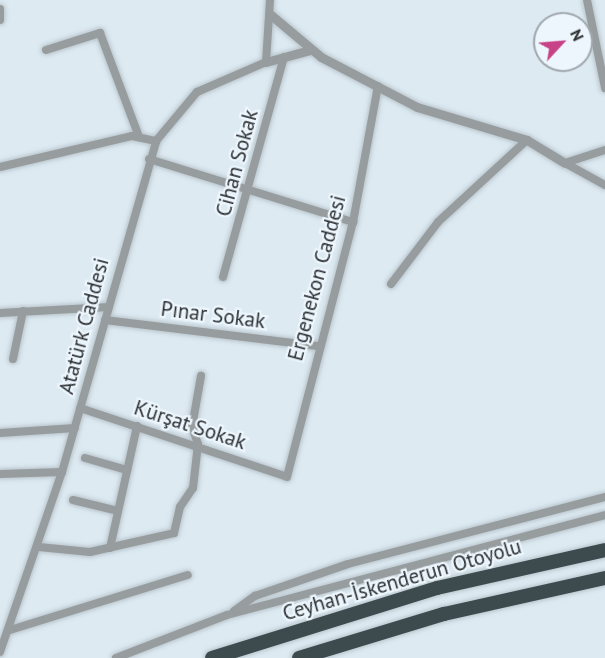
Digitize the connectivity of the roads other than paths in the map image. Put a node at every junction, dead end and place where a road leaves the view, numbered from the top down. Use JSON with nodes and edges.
{"nodes":[{"id":1,"x":270,"y":0,"type":"edge"},
{"id":2,"x":587,"y":0,"type":"edge"},
{"id":3,"x":0,"y":9,"type":"edge"},
{"id":4,"x":271,"y":15,"type":"junction"},
{"id":5,"x":0,"y":20,"type":"edge"},
{"id":6,"x":46,"y":50,"type":"dead end"},
{"id":7,"x":310,"y":50,"type":"junction"},
{"id":8,"x":284,"y":57,"type":"junction"},
{"id":9,"x":266,"y":62,"type":"junction"},
{"id":10,"x":378,"y":86,"type":"junction"},
{"id":11,"x":605,"y":88,"type":"edge"},
{"id":12,"x":140,"y":137,"type":"junction"},
{"id":13,"x":527,"y":140,"type":"junction"},
{"id":14,"x":156,"y":141,"type":"junction"},
{"id":15,"x":605,"y":150,"type":"edge"},
{"id":16,"x":149,"y":159,"type":"junction"},
{"id":17,"x":565,"y":163,"type":"junction"},
{"id":18,"x":0,"y":166,"type":"edge"},
{"id":19,"x":605,"y":185,"type":"edge"},
{"id":20,"x":249,"y":189,"type":"junction"},
{"id":21,"x":354,"y":222,"type":"junction"},
{"id":22,"x":223,"y":278,"type":"dead end"},
{"id":23,"x":391,"y":284,"type":"dead end"},
{"id":24,"x":109,"y":307,"type":"junction"},
{"id":25,"x":23,"y":311,"type":"junction"},
{"id":26,"x":0,"y":313,"type":"edge"},
{"id":27,"x":105,"y":320,"type":"junction"},
{"id":28,"x":317,"y":346,"type":"junction"},
{"id":29,"x":13,"y":359,"type":"dead end"},
{"id":30,"x":201,"y":376,"type":"dead end"},
{"id":31,"x":80,"y":408,"type":"junction"},
{"id":32,"x":137,"y":426,"type":"junction"},
{"id":33,"x":75,"y":428,"type":"junction"},
{"id":34,"x":0,"y":432,"type":"edge"},
{"id":35,"x":198,"y":444,"type":"junction"},
{"id":36,"x":85,"y":458,"type":"dead end"},
{"id":37,"x":127,"y":470,"type":"junction"},
{"id":38,"x":62,"y":472,"type":"junction"},
{"id":39,"x":0,"y":474,"type":"edge"},
{"id":40,"x":287,"y":477,"type":"joint"},
{"id":41,"x":605,"y":497,"type":"edge"},
{"id":42,"x":73,"y":500,"type":"dead end"},
{"id":43,"x":118,"y":511,"type":"junction"},
{"id":44,"x":605,"y":515,"type":"edge"},
{"id":45,"x":39,"y":547,"type":"junction"},
{"id":46,"x":110,"y":548,"type":"junction"},
{"id":47,"x":605,"y":550,"type":"edge"},
{"id":48,"x":189,"y":574,"type":"dead end"},
{"id":49,"x":605,"y":578,"type":"edge"},
{"id":50,"x":227,"y":615,"type":"junction"},
{"id":51,"x":10,"y":630,"type":"junction"},
{"id":52,"x":0,"y":652,"type":"edge"},
{"id":53,"x":116,"y":658,"type":"edge"},
{"id":54,"x":212,"y":658,"type":"edge"},
{"id":55,"x":299,"y":658,"type":"edge"}],
"edges":[{"from":1,"to":4,"type":"street"},
{"from":2,"to":11,"type":"street"},
{"from":3,"to":5,"type":"street"},
{"from":4,"to":7,"type":"street"},
{"from":4,"to":9,"type":"street"},
{"from":6,"to":12,"type":"street"},
{"from":7,"to":8,"type":"street"},
{"from":7,"to":10,"type":"street"},
{"from":8,"to":9,"type":"street"},
{"from":8,"to":20,"type":"street","name":"Cihan Sokak"},
{"from":9,"to":14,"type":"street","name":"Atatürk Caddesi"},
{"from":10,"to":13,"type":"street"},
{"from":10,"to":21,"type":"street","name":"Ergenekon Caddesi"},
{"from":12,"to":14,"type":"street"},
{"from":12,"to":18,"type":"street"},
{"from":13,"to":17,"type":"street"},
{"from":13,"to":23,"type":"street"},
{"from":14,"to":16,"type":"street","name":"Atatürk Caddesi"},
{"from":15,"to":17,"type":"street"},
{"from":16,"to":20,"type":"street"},
{"from":16,"to":24,"type":"street","name":"Atatürk Caddesi"},
{"from":17,"to":19,"type":"street"},
{"from":20,"to":21,"type":"street"},
{"from":20,"to":22,"type":"street","name":"Cihan Sokak"},
{"from":21,"to":28,"type":"street","name":"Ergenekon Caddesi"},
{"from":24,"to":25,"type":"street"},
{"from":24,"to":27,"type":"street","name":"Atatürk Caddesi"},
{"from":25,"to":26,"type":"street"},
{"from":25,"to":29,"type":"street"},
{"from":27,"to":28,"type":"street","name":"Pınar Sokak"},
{"from":27,"to":31,"type":"street","name":"Atatürk Caddesi"},
{"from":28,"to":40,"type":"street","name":"Ergenekon Caddesi"},
{"from":30,"to":35,"type":"street"},
{"from":31,"to":32,"type":"street","name":"Kürşat Sokak"},
{"from":31,"to":33,"type":"street","name":"Atatürk Caddesi"},
{"from":32,"to":35,"type":"street","name":"Kürşat Sokak"},
{"from":32,"to":37,"type":"street"},
{"from":33,"to":34,"type":"street"},
{"from":33,"to":38,"type":"street","name":"Atatürk Caddesi"},
{"from":35,"to":40,"type":"street","name":"Kürşat Sokak"},
{"from":35,"to":46,"type":"street"},
{"from":36,"to":37,"type":"street"},
{"from":37,"to":43,"type":"street"},
{"from":38,"to":39,"type":"street"},
{"from":38,"to":45,"type":"street","name":"Atatürk Caddesi"},
{"from":41,"to":50,"type":"street"},
{"from":42,"to":43,"type":"street"},
{"from":43,"to":46,"type":"street"},
{"from":44,"to":50,"type":"street"},
{"from":45,"to":46,"type":"street"},
{"from":45,"to":51,"type":"street","name":"Atatürk Caddesi"},
{"from":47,"to":54,"type":"highway","name":"Ceyhan-İskenderun Otoyolu"},
{"from":48,"to":51,"type":"street"},
{"from":49,"to":55,"type":"highway"},
{"from":50,"to":53,"type":"street"},
{"from":51,"to":52,"type":"street","name":"Atatürk Caddesi"}]}
